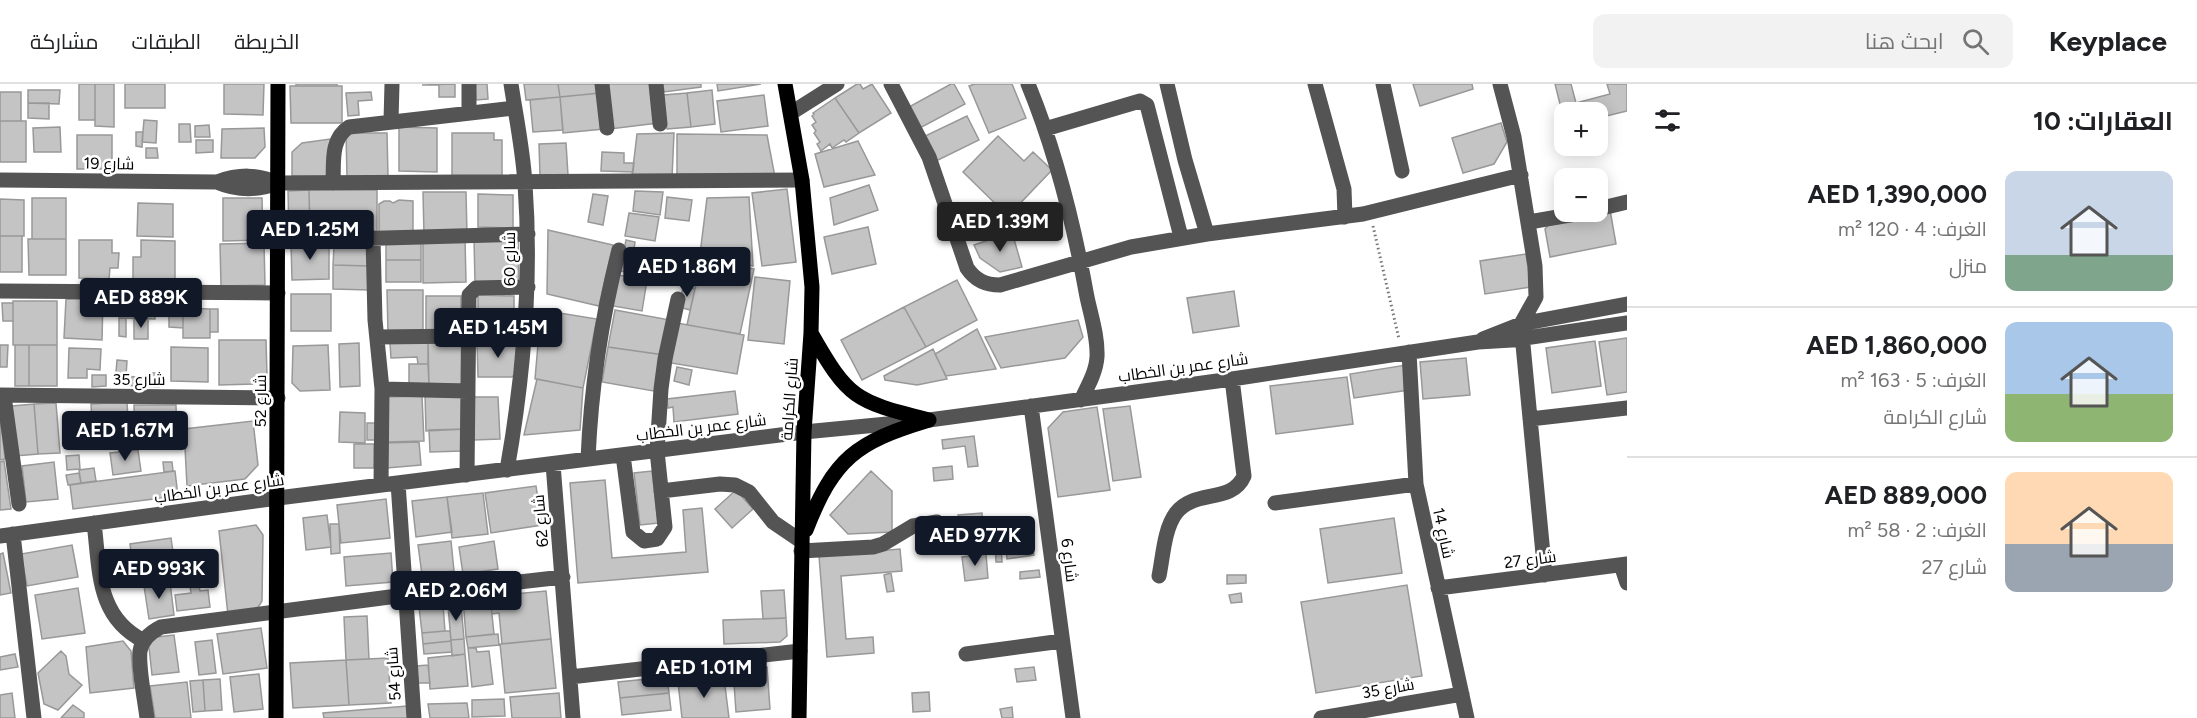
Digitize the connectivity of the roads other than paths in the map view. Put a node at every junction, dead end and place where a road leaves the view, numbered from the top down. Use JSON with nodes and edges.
{"nodes":[{"id":1,"x":278,"y":84,"type":"edge"},
{"id":2,"x":392,"y":84,"type":"edge"},
{"id":3,"x":469,"y":84,"type":"edge"},
{"id":4,"x":512,"y":84,"type":"edge"},
{"id":5,"x":602,"y":84,"type":"edge"},
{"id":6,"x":656,"y":84,"type":"edge"},
{"id":7,"x":785,"y":84,"type":"edge"},
{"id":8,"x":837,"y":84,"type":"edge"},
{"id":9,"x":891,"y":84,"type":"edge"},
{"id":10,"x":1028,"y":84,"type":"edge"},
{"id":11,"x":1167,"y":84,"type":"edge"},
{"id":12,"x":1315,"y":84,"type":"edge"},
{"id":13,"x":1383,"y":84,"type":"edge"},
{"id":14,"x":1500,"y":84,"type":"edge"},
{"id":15,"x":515,"y":108,"type":"junction"},
{"id":16,"x":469,"y":113,"type":"junction"},
{"id":17,"x":790,"y":113,"type":"junction"},
{"id":18,"x":391,"y":121,"type":"junction"},
{"id":19,"x":660,"y":124,"type":"dead end"},
{"id":20,"x":607,"y":128,"type":"dead end"},
{"id":21,"x":1045,"y":129,"type":"junction"},
{"id":22,"x":1402,"y":171,"type":"dead end"},
{"id":23,"x":1521,"y":175,"type":"junction"},
{"id":24,"x":0,"y":180,"type":"edge"},
{"id":25,"x":525,"y":180,"type":"junction"},
{"id":26,"x":802,"y":180,"type":"junction"},
{"id":27,"x":278,"y":183,"type":"junction"},
{"id":28,"x":333,"y":183,"type":"junction"},
{"id":29,"x":1627,"y":202,"type":"edge"},
{"id":30,"x":1608,"y":207,"type":"edge"},
{"id":31,"x":1345,"y":217,"type":"junction"},
{"id":32,"x":1554,"y":218,"type":"edge"},
{"id":33,"x":1529,"y":222,"type":"junction"},
{"id":34,"x":528,"y":234,"type":"junction"},
{"id":35,"x":1207,"y":234,"type":"junction"},
{"id":36,"x":1181,"y":237,"type":"junction"},
{"id":37,"x":373,"y":238,"type":"junction"},
{"id":38,"x":278,"y":241,"type":"junction"},
{"id":39,"x":619,"y":250,"type":"dead end"},
{"id":40,"x":1080,"y":260,"type":"junction"},
{"id":41,"x":528,"y":287,"type":"junction"},
{"id":42,"x":1537,"y":287,"type":"junction"},
{"id":43,"x":0,"y":291,"type":"edge"},
{"id":44,"x":278,"y":293,"type":"junction"},
{"id":45,"x":678,"y":299,"type":"dead end"},
{"id":46,"x":1622,"y":305,"type":"edge"},
{"id":47,"x":1555,"y":316,"type":"junction"},
{"id":48,"x":1623,"y":324,"type":"edge"},
{"id":49,"x":1522,"y":331,"type":"junction"},
{"id":50,"x":811,"y":333,"type":"junction"},
{"id":51,"x":468,"y":336,"type":"junction"},
{"id":52,"x":377,"y":337,"type":"junction"},
{"id":53,"x":1406,"y":352,"type":"junction"},
{"id":54,"x":1232,"y":379,"type":"junction"},
{"id":55,"x":382,"y":389,"type":"junction"},
{"id":56,"x":468,"y":390,"type":"junction"},
{"id":57,"x":2,"y":395,"type":"edge"},
{"id":58,"x":278,"y":398,"type":"junction"},
{"id":59,"x":1081,"y":400,"type":"junction"},
{"id":60,"x":1031,"y":406,"type":"junction"},
{"id":61,"x":1627,"y":408,"type":"edge"},
{"id":62,"x":1530,"y":419,"type":"junction"},
{"id":63,"x":928,"y":420,"type":"junction"},
{"id":64,"x":804,"y":432,"type":"junction"},
{"id":65,"x":657,"y":451,"type":"junction"},
{"id":66,"x":622,"y":455,"type":"junction"},
{"id":67,"x":588,"y":459,"type":"junction"},
{"id":68,"x":553,"y":464,"type":"junction"},
{"id":69,"x":507,"y":470,"type":"junction"},
{"id":70,"x":467,"y":474,"type":"junction"},
{"id":71,"x":398,"y":483,"type":"junction"},
{"id":72,"x":1416,"y":484,"type":"junction"},
{"id":73,"x":381,"y":485,"type":"junction"},
{"id":74,"x":662,"y":491,"type":"junction"},
{"id":75,"x":278,"y":498,"type":"junction"},
{"id":76,"x":1275,"y":503,"type":"dead end"},
{"id":77,"x":19,"y":504,"type":"dead end"},
{"id":78,"x":937,"y":522,"type":"dead end"},
{"id":79,"x":94,"y":524,"type":"junction"},
{"id":80,"x":7,"y":535,"type":"edge"},
{"id":81,"x":801,"y":546,"type":"junction"},
{"id":82,"x":1624,"y":565,"type":"edge"},
{"id":83,"x":1545,"y":575,"type":"junction"},
{"id":84,"x":1159,"y":576,"type":"dead end"},
{"id":85,"x":562,"y":577,"type":"junction"},
{"id":86,"x":1627,"y":583,"type":"edge"},
{"id":87,"x":1438,"y":588,"type":"junction"},
{"id":88,"x":405,"y":595,"type":"junction"},
{"id":89,"x":275,"y":612,"type":"junction"},
{"id":90,"x":144,"y":641,"type":"junction"},
{"id":91,"x":1062,"y":641,"type":"junction"},
{"id":92,"x":800,"y":651,"type":"junction"},
{"id":93,"x":966,"y":654,"type":"dead end"},
{"id":94,"x":570,"y":677,"type":"junction"},
{"id":95,"x":1462,"y":694,"type":"junction"},
{"id":96,"x":34,"y":718,"type":"edge"},
{"id":97,"x":147,"y":718,"type":"edge"},
{"id":98,"x":276,"y":718,"type":"edge"},
{"id":99,"x":414,"y":718,"type":"edge"},
{"id":100,"x":573,"y":718,"type":"edge"},
{"id":101,"x":799,"y":718,"type":"edge"},
{"id":102,"x":1073,"y":718,"type":"edge"},
{"id":103,"x":1321,"y":718,"type":"edge"},
{"id":104,"x":1467,"y":718,"type":"edge"}],
"edges":[{"from":1,"to":27,"type":"main road","name":"شارع 52"},
{"from":2,"to":18,"type":"street"},
{"from":3,"to":16,"type":"street"},
{"from":4,"to":15,"type":"street","name":"شارع 60"},
{"from":5,"to":20,"type":"street"},
{"from":6,"to":19,"type":"street"},
{"from":7,"to":17,"type":"main road","name":"شارع الكرامة"},
{"from":8,"to":17,"type":"street"},
{"from":9,"to":40,"type":"street"},
{"from":10,"to":21,"type":"street"},
{"from":11,"to":35,"type":"street"},
{"from":12,"to":31,"type":"street"},
{"from":13,"to":22,"type":"street"},
{"from":14,"to":23,"type":"street"},
{"from":15,"to":16,"type":"street"},
{"from":15,"to":25,"type":"street","name":"شارع 60"},
{"from":16,"to":18,"type":"street"},
{"from":17,"to":26,"type":"main road","name":"شارع الكرامة"},
{"from":18,"to":28,"type":"street"},
{"from":21,"to":36,"type":"street"},
{"from":21,"to":40,"type":"street"},
{"from":23,"to":31,"type":"street"},
{"from":23,"to":33,"type":"street"},
{"from":24,"to":27,"type":"street","name":"شارع 19"},
{"from":25,"to":26,"type":"street","name":"شارع 19"},
{"from":25,"to":28,"type":"street","name":"شارع 19"},
{"from":25,"to":34,"type":"street","name":"شارع 60"},
{"from":26,"to":50,"type":"main road","name":"شارع الكرامة"},
{"from":27,"to":28,"type":"street","name":"شارع 19"},
{"from":27,"to":38,"type":"main road","name":"شارع 52"},
{"from":29,"to":30,"type":"street"},
{"from":31,"to":35,"type":"street"},
{"from":32,"to":33,"type":"street"},
{"from":33,"to":42,"type":"street"},
{"from":34,"to":37,"type":"street"},
{"from":34,"to":41,"type":"street","name":"شارع 60"},
{"from":35,"to":36,"type":"street"},
{"from":36,"to":40,"type":"street"},
{"from":37,"to":38,"type":"street"},
{"from":37,"to":52,"type":"street"},
{"from":38,"to":44,"type":"main road","name":"شارع 52"},
{"from":39,"to":67,"type":"street"},
{"from":40,"to":59,"type":"street"},
{"from":41,"to":51,"type":"street"},
{"from":41,"to":69,"type":"street","name":"شارع 60"},
{"from":42,"to":47,"type":"street"},
{"from":42,"to":49,"type":"street"},
{"from":43,"to":44,"type":"street"},
{"from":44,"to":58,"type":"main road","name":"شارع 52"},
{"from":45,"to":65,"type":"street"},
{"from":46,"to":47,"type":"street","name":"شارع عمر بن الخطاب"},
{"from":46,"to":48,"type":"street"},
{"from":47,"to":49,"type":"street","name":"شارع عمر بن الخطاب"},
{"from":48,"to":49,"type":"street","name":"شارع عمر بن الخطاب"},
{"from":49,"to":53,"type":"street","name":"شارع عمر بن الخطاب"},
{"from":49,"to":62,"type":"street"},
{"from":50,"to":63,"type":"main road"},
{"from":50,"to":64,"type":"main road","name":"شارع الكرامة"},
{"from":51,"to":52,"type":"street"},
{"from":51,"to":56,"type":"street"},
{"from":52,"to":55,"type":"street"},
{"from":53,"to":54,"type":"street","name":"شارع عمر بن الخطاب"},
{"from":53,"to":72,"type":"street","name":"شارع 14"},
{"from":54,"to":59,"type":"street","name":"شارع عمر بن الخطاب"},
{"from":54,"to":84,"type":"street"},
{"from":55,"to":56,"type":"street"},
{"from":55,"to":73,"type":"street"},
{"from":56,"to":70,"type":"street"},
{"from":57,"to":58,"type":"street","name":"شارع 35"},
{"from":57,"to":77,"type":"street"},
{"from":58,"to":75,"type":"main road","name":"شارع 52"},
{"from":59,"to":60,"type":"street","name":"شارع عمر بن الخطاب"},
{"from":60,"to":63,"type":"street","name":"شارع عمر بن الخطاب"},
{"from":60,"to":91,"type":"street","name":"شارع 6"},
{"from":61,"to":62,"type":"street"},
{"from":62,"to":83,"type":"street"},
{"from":63,"to":64,"type":"street","name":"شارع عمر بن الخطاب"},
{"from":63,"to":81,"type":"main road"},
{"from":64,"to":65,"type":"street","name":"شارع عمر بن الخطاب"},
{"from":64,"to":81,"type":"main road","name":"شارع الكرامة"},
{"from":65,"to":66,"type":"street","name":"شارع عمر بن الخطاب"},
{"from":65,"to":74,"type":"street"},
{"from":66,"to":67,"type":"street","name":"شارع عمر بن الخطاب"},
{"from":66,"to":74,"type":"street"},
{"from":67,"to":68,"type":"street","name":"شارع عمر بن الخطاب"},
{"from":68,"to":69,"type":"street","name":"شارع عمر بن الخطاب"},
{"from":68,"to":85,"type":"street","name":"شارع 62"},
{"from":69,"to":70,"type":"street","name":"شارع عمر بن الخطاب"},
{"from":70,"to":71,"type":"street","name":"شارع عمر بن الخطاب"},
{"from":71,"to":73,"type":"street","name":"شارع عمر بن الخطاب"},
{"from":71,"to":88,"type":"street","name":"شارع 54"},
{"from":72,"to":76,"type":"street"},
{"from":72,"to":87,"type":"street","name":"شارع 14"},
{"from":73,"to":75,"type":"street","name":"شارع عمر بن الخطاب"},
{"from":74,"to":81,"type":"street"},
{"from":75,"to":79,"type":"street","name":"شارع عمر بن الخطاب"},
{"from":75,"to":89,"type":"main road","name":"شارع 52"},
{"from":78,"to":81,"type":"street"},
{"from":79,"to":80,"type":"street","name":"شارع عمر بن الخطاب"},
{"from":79,"to":90,"type":"street"},
{"from":80,"to":96,"type":"street"},
{"from":81,"to":92,"type":"main road","name":"شارع الكرامة"},
{"from":82,"to":83,"type":"street","name":"شارع 27"},
{"from":82,"to":86,"type":"street"},
{"from":83,"to":87,"type":"street","name":"شارع 27"},
{"from":85,"to":88,"type":"street"},
{"from":85,"to":94,"type":"street","name":"شارع 62"},
{"from":87,"to":95,"type":"street","name":"شارع 14"},
{"from":88,"to":89,"type":"street"},
{"from":88,"to":99,"type":"street","name":"شارع 54"},
{"from":89,"to":90,"type":"street"},
{"from":89,"to":98,"type":"main road","name":"شارع 52"},
{"from":90,"to":97,"type":"street"},
{"from":91,"to":93,"type":"street"},
{"from":91,"to":102,"type":"street","name":"شارع 6"},
{"from":92,"to":94,"type":"street"},
{"from":92,"to":101,"type":"main road","name":"شارع الكرامة"},
{"from":94,"to":100,"type":"street","name":"شارع 62"},
{"from":95,"to":103,"type":"street","name":"شارع 35"},
{"from":95,"to":104,"type":"street","name":"شارع 14"}]}
